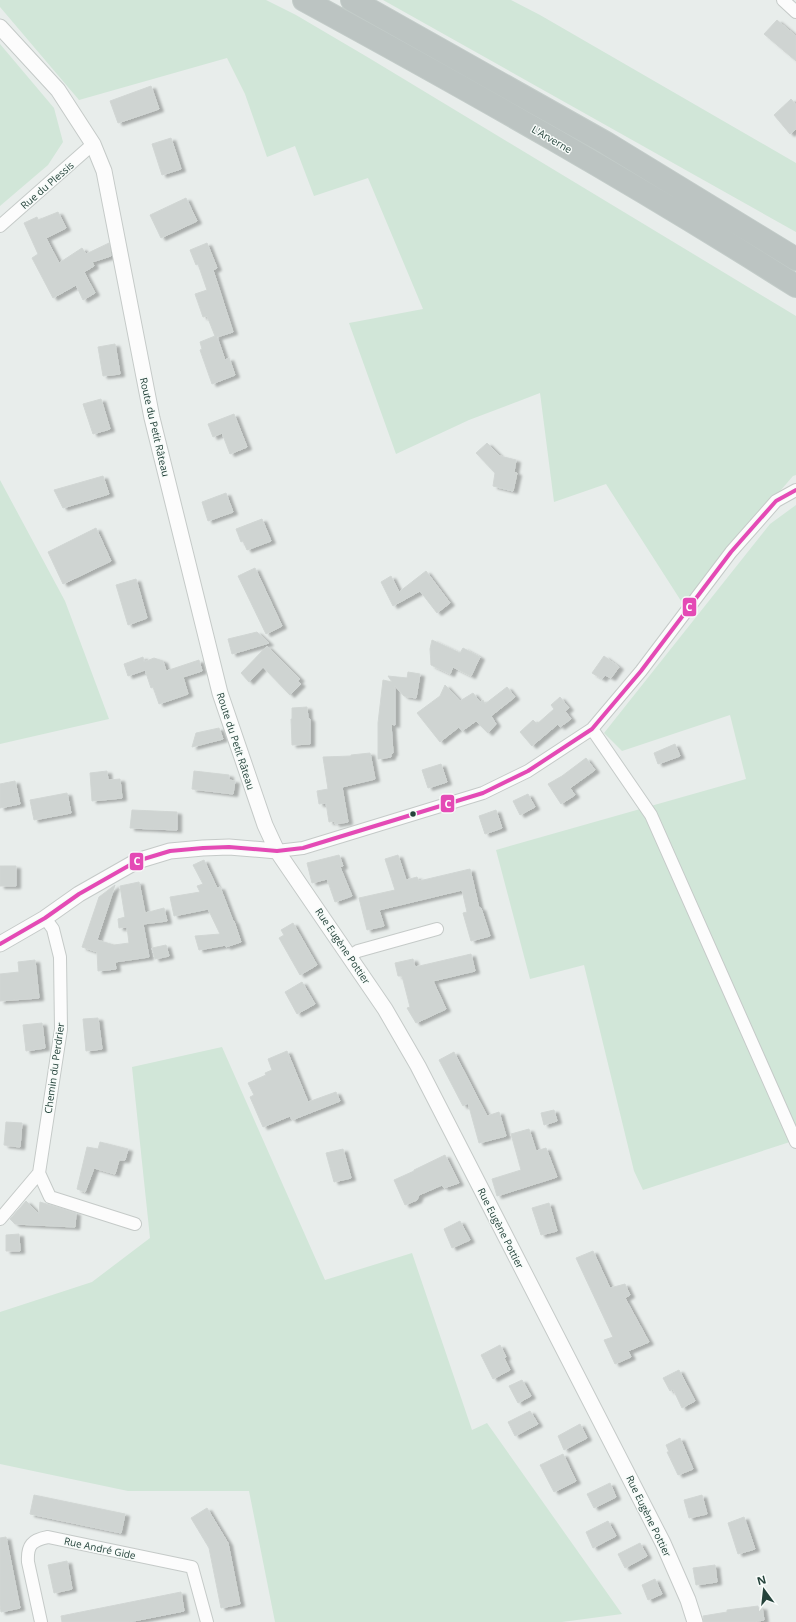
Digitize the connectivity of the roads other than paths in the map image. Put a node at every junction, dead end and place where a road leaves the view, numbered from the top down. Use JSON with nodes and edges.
{"nodes":[{"id":1,"x":304,"y":0,"type":"edge"},
{"id":2,"x":352,"y":0,"type":"edge"},
{"id":3,"x":783,"y":0,"type":"edge"},
{"id":4,"x":796,"y":12,"type":"edge"},
{"id":5,"x":0,"y":27,"type":"edge"},
{"id":6,"x":93,"y":144,"type":"junction"},
{"id":7,"x":0,"y":226,"type":"edge"},
{"id":8,"x":796,"y":259,"type":"edge"},
{"id":9,"x":796,"y":286,"type":"edge"},
{"id":10,"x":796,"y":490,"type":"edge"},
{"id":11,"x":592,"y":729,"type":"junction"},
{"id":12,"x":276,"y":850,"type":"junction"},
{"id":13,"x":45,"y":918,"type":"junction"},
{"id":14,"x":437,"y":929,"type":"dead end"},
{"id":15,"x":0,"y":944,"type":"edge"},
{"id":16,"x":350,"y":956,"type":"junction"},
{"id":17,"x":796,"y":1142,"type":"edge"},
{"id":18,"x":40,"y":1173,"type":"junction"},
{"id":19,"x":0,"y":1218,"type":"edge"},
{"id":20,"x":135,"y":1224,"type":"dead end"},
{"id":21,"x":41,"y":1622,"type":"edge"},
{"id":22,"x":207,"y":1622,"type":"edge"},
{"id":23,"x":695,"y":1622,"type":"edge"}],
"edges":[{"from":1,"to":9,"type":"highway","name":"L'Arverne"},
{"from":2,"to":8,"type":"highway"},
{"from":3,"to":4,"type":"street"},
{"from":5,"to":6,"type":"street","name":"Route du Petit Râteau"},
{"from":6,"to":7,"type":"street","name":"Rue du Plessis"},
{"from":6,"to":12,"type":"street","name":"Route du Petit Râteau"},
{"from":10,"to":11,"type":"street"},
{"from":11,"to":12,"type":"street"},
{"from":11,"to":17,"type":"street"},
{"from":12,"to":13,"type":"street"},
{"from":12,"to":16,"type":"street","name":"Rue Eugène Pottier"},
{"from":13,"to":15,"type":"street"},
{"from":13,"to":18,"type":"street","name":"Chemin du Perdrier"},
{"from":14,"to":16,"type":"street"},
{"from":16,"to":23,"type":"street","name":"Rue Eugène Pottier"},
{"from":18,"to":19,"type":"street"},
{"from":18,"to":20,"type":"street"},
{"from":21,"to":22,"type":"street","name":"Rue André Gide"}]}
